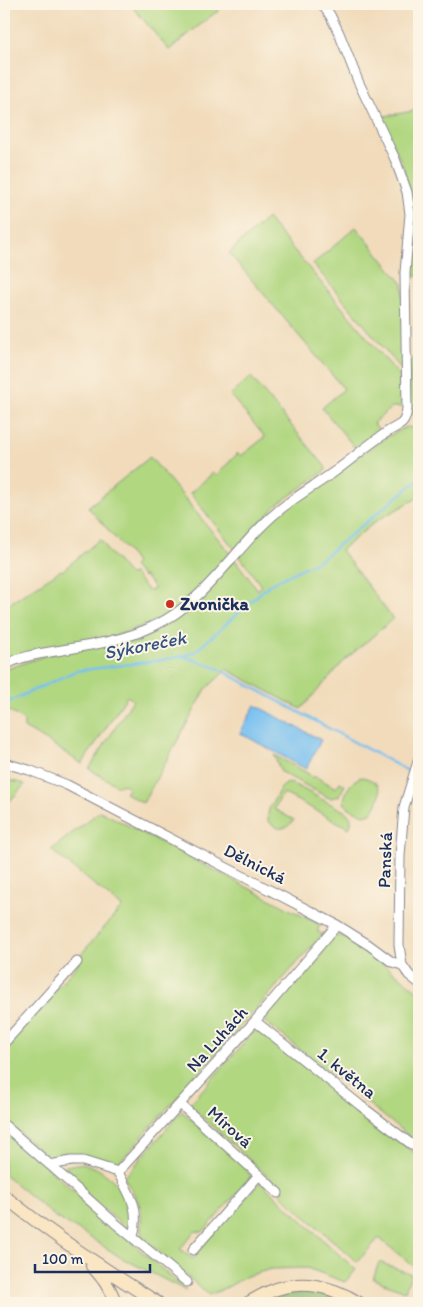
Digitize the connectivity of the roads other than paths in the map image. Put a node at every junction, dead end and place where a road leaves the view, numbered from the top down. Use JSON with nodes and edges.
{"nodes":[{"id":1,"x":322,"y":4,"type":"edge"},
{"id":2,"x":4,"y":666,"type":"edge"},
{"id":3,"x":419,"y":758,"type":"edge"},
{"id":4,"x":4,"y":763,"type":"edge"},
{"id":5,"x":337,"y":925,"type":"junction"},
{"id":6,"x":77,"y":962,"type":"dead end"},
{"id":7,"x":402,"y":965,"type":"junction"},
{"id":8,"x":419,"y":983,"type":"edge"},
{"id":9,"x":255,"y":1020,"type":"junction"},
{"id":10,"x":4,"y":1044,"type":"edge"},
{"id":11,"x":180,"y":1104,"type":"junction"},
{"id":12,"x":4,"y":1125,"type":"edge"},
{"id":13,"x":419,"y":1150,"type":"edge"},
{"id":14,"x":50,"y":1165,"type":"junction"},
{"id":15,"x":118,"y":1172,"type":"junction"},
{"id":16,"x":259,"y":1175,"type":"junction"},
{"id":17,"x":278,"y":1192,"type":"dead end"},
{"id":18,"x":4,"y":1196,"type":"edge"},
{"id":19,"x":133,"y":1237,"type":"junction"},
{"id":20,"x":75,"y":1248,"type":"junction"},
{"id":21,"x":193,"y":1250,"type":"dead end"},
{"id":22,"x":187,"y":1282,"type":"dead end"},
{"id":23,"x":254,"y":1301,"type":"edge"},
{"id":24,"x":115,"y":1303,"type":"edge"},
{"id":25,"x":158,"y":1303,"type":"edge"},
{"id":26,"x":359,"y":1303,"type":"edge"}],
"edges":[{"from":1,"to":2,"type":"street"},
{"from":3,"to":7,"type":"street","name":"Panská"},
{"from":4,"to":5,"type":"street","name":"Dělnická"},
{"from":5,"to":7,"type":"street","name":"Dělnická"},
{"from":5,"to":9,"type":"street","name":"Na Luhách"},
{"from":6,"to":10,"type":"street"},
{"from":7,"to":8,"type":"street","name":"Dělnická"},
{"from":9,"to":11,"type":"street","name":"Na Luhách"},
{"from":9,"to":13,"type":"street","name":"1. května"},
{"from":11,"to":15,"type":"street","name":"Na Luhách"},
{"from":11,"to":16,"type":"street","name":"Mírová"},
{"from":12,"to":14,"type":"street"},
{"from":14,"to":15,"type":"street"},
{"from":14,"to":19,"type":"street"},
{"from":15,"to":19,"type":"street"},
{"from":16,"to":17,"type":"street","name":"Mírová"},
{"from":16,"to":21,"type":"street"},
{"from":18,"to":20,"type":"main road"},
{"from":19,"to":22,"type":"street"},
{"from":20,"to":24,"type":"main road"},
{"from":20,"to":25,"type":"main road"},
{"from":23,"to":26,"type":"main road"}]}
